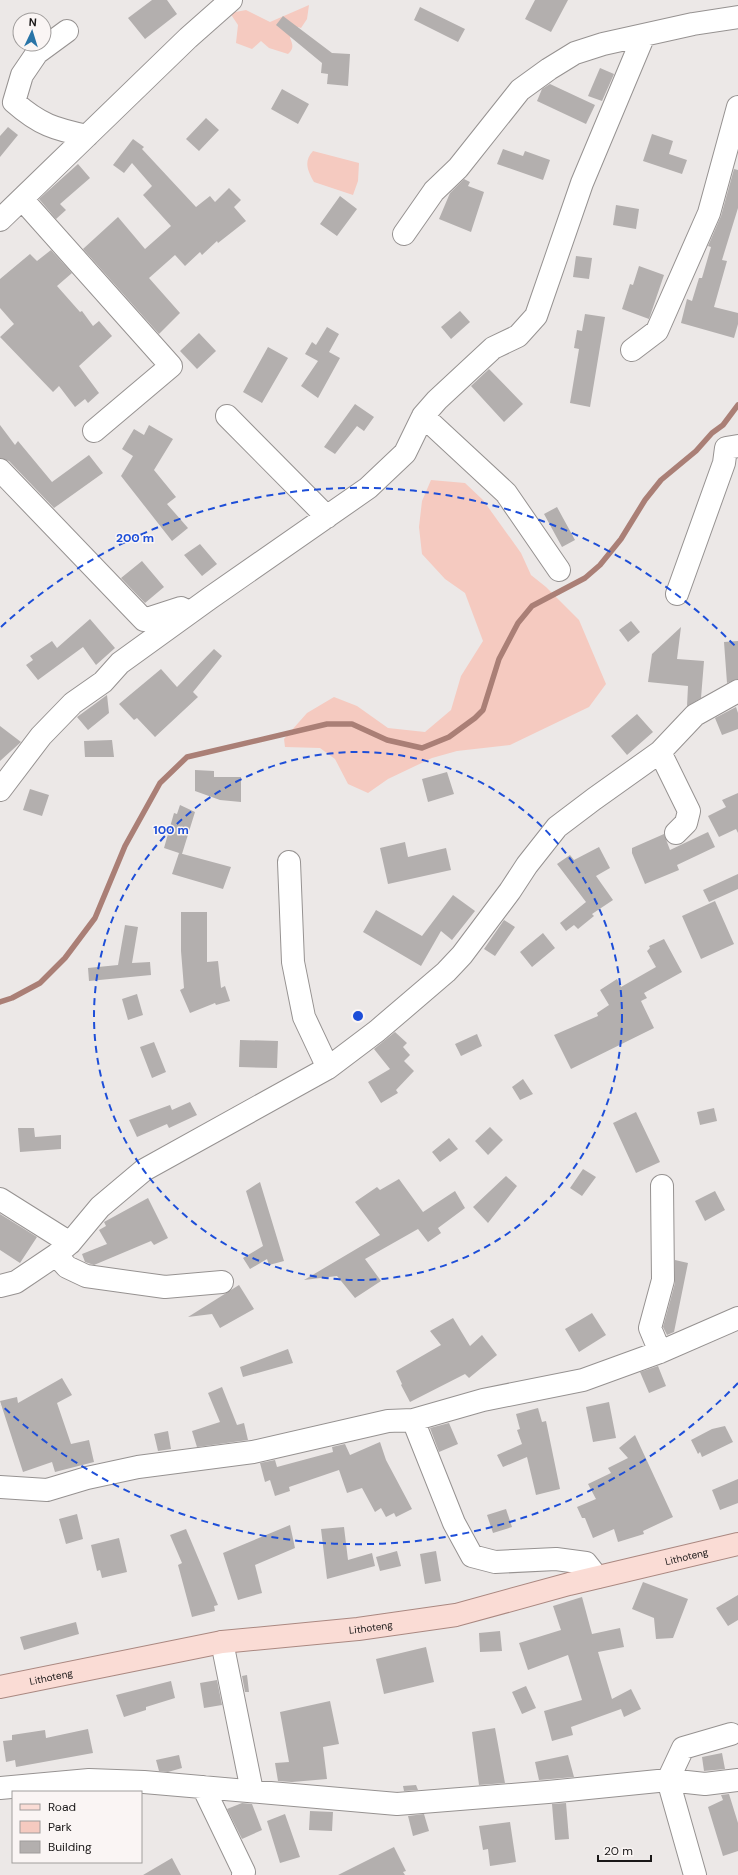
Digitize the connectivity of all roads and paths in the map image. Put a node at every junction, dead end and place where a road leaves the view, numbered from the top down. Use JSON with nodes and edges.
{"nodes":[{"id":1,"x":231,"y":0,"type":"edge"},
{"id":2,"x":738,"y":17,"type":"edge"},
{"id":3,"x":67,"y":31,"type":"dead end"},
{"id":4,"x":644,"y":35,"type":"junction"},
{"id":5,"x":738,"y":107,"type":"edge"},
{"id":6,"x":87,"y":136,"type":"junction"},
{"id":7,"x":22,"y":199,"type":"junction"},
{"id":8,"x":0,"y":220,"type":"edge"},
{"id":9,"x":404,"y":234,"type":"dead end"},
{"id":10,"x":632,"y":350,"type":"dead end"},
{"id":11,"x":227,"y":416,"type":"dead end"},
{"id":12,"x":423,"y":416,"type":"junction"},
{"id":13,"x":94,"y":431,"type":"dead end"},
{"id":14,"x":732,"y":447,"type":"edge"},
{"id":15,"x":0,"y":470,"type":"edge"},
{"id":16,"x":327,"y":517,"type":"junction"},
{"id":17,"x":559,"y":570,"type":"dead end"},
{"id":18,"x":677,"y":594,"type":"dead end"},
{"id":19,"x":190,"y":613,"type":"junction"},
{"id":20,"x":738,"y":691,"type":"edge"},
{"id":21,"x":660,"y":752,"type":"junction"},
{"id":22,"x":0,"y":790,"type":"edge"},
{"id":23,"x":676,"y":833,"type":"dead end"},
{"id":24,"x":289,"y":862,"type":"dead end"},
{"id":25,"x":328,"y":1068,"type":"junction"},
{"id":26,"x":662,"y":1186,"type":"dead end"},
{"id":27,"x":0,"y":1199,"type":"edge"},
{"id":28,"x":63,"y":1249,"type":"junction"},
{"id":29,"x":222,"y":1282,"type":"dead end"},
{"id":30,"x":0,"y":1286,"type":"edge"},
{"id":31,"x":738,"y":1318,"type":"edge"},
{"id":32,"x":660,"y":1352,"type":"junction"},
{"id":33,"x":413,"y":1420,"type":"junction"},
{"id":34,"x":0,"y":1487,"type":"edge"},
{"id":35,"x":738,"y":1544,"type":"edge"},
{"id":36,"x":597,"y":1577,"type":"junction"},
{"id":37,"x":222,"y":1642,"type":"junction"},
{"id":38,"x":0,"y":1687,"type":"edge"},
{"id":39,"x":731,"y":1734,"type":"dead end"},
{"id":40,"x":668,"y":1780,"type":"junction"},
{"id":41,"x":738,"y":1780,"type":"edge"},
{"id":42,"x":1,"y":1783,"type":"edge"},
{"id":43,"x":203,"y":1787,"type":"junction"},
{"id":44,"x":252,"y":1792,"type":"junction"},
{"id":45,"x":243,"y":1875,"type":"edge"},
{"id":46,"x":694,"y":1875,"type":"edge"}],
"edges":[{"from":1,"to":6,"type":"street"},
{"from":2,"to":4,"type":"street"},
{"from":3,"to":6,"type":"street"},
{"from":4,"to":9,"type":"street"},
{"from":4,"to":12,"type":"street"},
{"from":5,"to":10,"type":"street"},
{"from":6,"to":7,"type":"street"},
{"from":7,"to":8,"type":"street"},
{"from":7,"to":13,"type":"street"},
{"from":11,"to":16,"type":"street"},
{"from":12,"to":16,"type":"street"},
{"from":12,"to":17,"type":"street"},
{"from":14,"to":18,"type":"street"},
{"from":15,"to":19,"type":"street"},
{"from":16,"to":19,"type":"street"},
{"from":19,"to":22,"type":"street"},
{"from":20,"to":21,"type":"street"},
{"from":21,"to":23,"type":"street"},
{"from":21,"to":25,"type":"street"},
{"from":24,"to":25,"type":"street"},
{"from":25,"to":28,"type":"street"},
{"from":26,"to":32,"type":"street"},
{"from":27,"to":28,"type":"street"},
{"from":28,"to":29,"type":"street"},
{"from":28,"to":30,"type":"street"},
{"from":31,"to":32,"type":"street"},
{"from":32,"to":33,"type":"street"},
{"from":33,"to":34,"type":"street"},
{"from":33,"to":36,"type":"street"},
{"from":35,"to":36,"type":"main road","name":"Lithoteng"},
{"from":36,"to":37,"type":"main road","name":"Lithoteng"},
{"from":37,"to":38,"type":"main road","name":"Lithoteng"},
{"from":37,"to":44,"type":"street"},
{"from":39,"to":40,"type":"street"},
{"from":40,"to":41,"type":"street"},
{"from":40,"to":44,"type":"street"},
{"from":40,"to":46,"type":"street"},
{"from":42,"to":43,"type":"street"},
{"from":43,"to":44,"type":"street"},
{"from":43,"to":45,"type":"street"}]}
